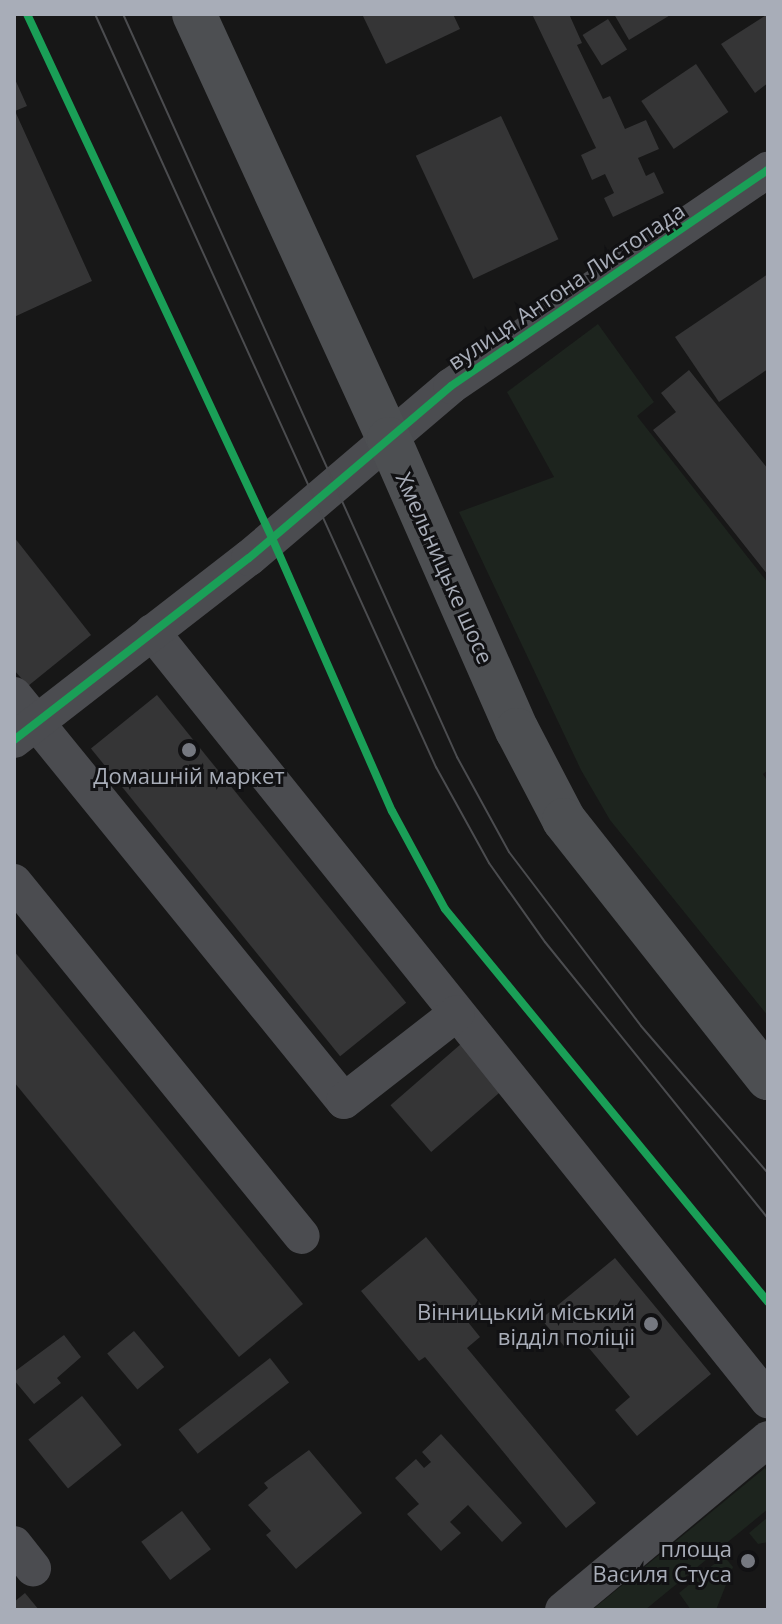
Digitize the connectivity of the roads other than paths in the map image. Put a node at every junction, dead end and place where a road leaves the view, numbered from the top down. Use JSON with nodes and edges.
{"nodes":[{"id":1,"x":194,"y":14,"type":"edge"},
{"id":2,"x":768,"y":170,"type":"edge"},
{"id":3,"x":389,"y":439,"type":"junction"},
{"id":4,"x":152,"y":632,"type":"junction"},
{"id":5,"x":14,"y":695,"type":"edge"},
{"id":6,"x":26,"y":731,"type":"edge"},
{"id":7,"x":14,"y":882,"type":"edge"},
{"id":8,"x":457,"y":1013,"type":"junction"},
{"id":9,"x":768,"y":1078,"type":"edge"},
{"id":10,"x":302,"y":1236,"type":"dead end"},
{"id":11,"x":768,"y":1400,"type":"edge"},
{"id":12,"x":768,"y":1439,"type":"edge"},
{"id":13,"x":563,"y":1610,"type":"edge"}],
"edges":[{"from":1,"to":3,"type":"main road","name":"Хмельницьке шосе"},
{"from":2,"to":3,"type":"street","name":"вулиця Антона Листопада"},
{"from":3,"to":4,"type":"street","name":"вулиця Антона Листопада"},
{"from":3,"to":9,"type":"main road","name":"Хмельницьке шосе"},
{"from":4,"to":6,"type":"street","name":"вулиця Антона Листопада"},
{"from":4,"to":8,"type":"street"},
{"from":5,"to":6,"type":"street"},
{"from":6,"to":8,"type":"street"},
{"from":7,"to":10,"type":"street"},
{"from":8,"to":11,"type":"street"},
{"from":12,"to":13,"type":"street"}]}
